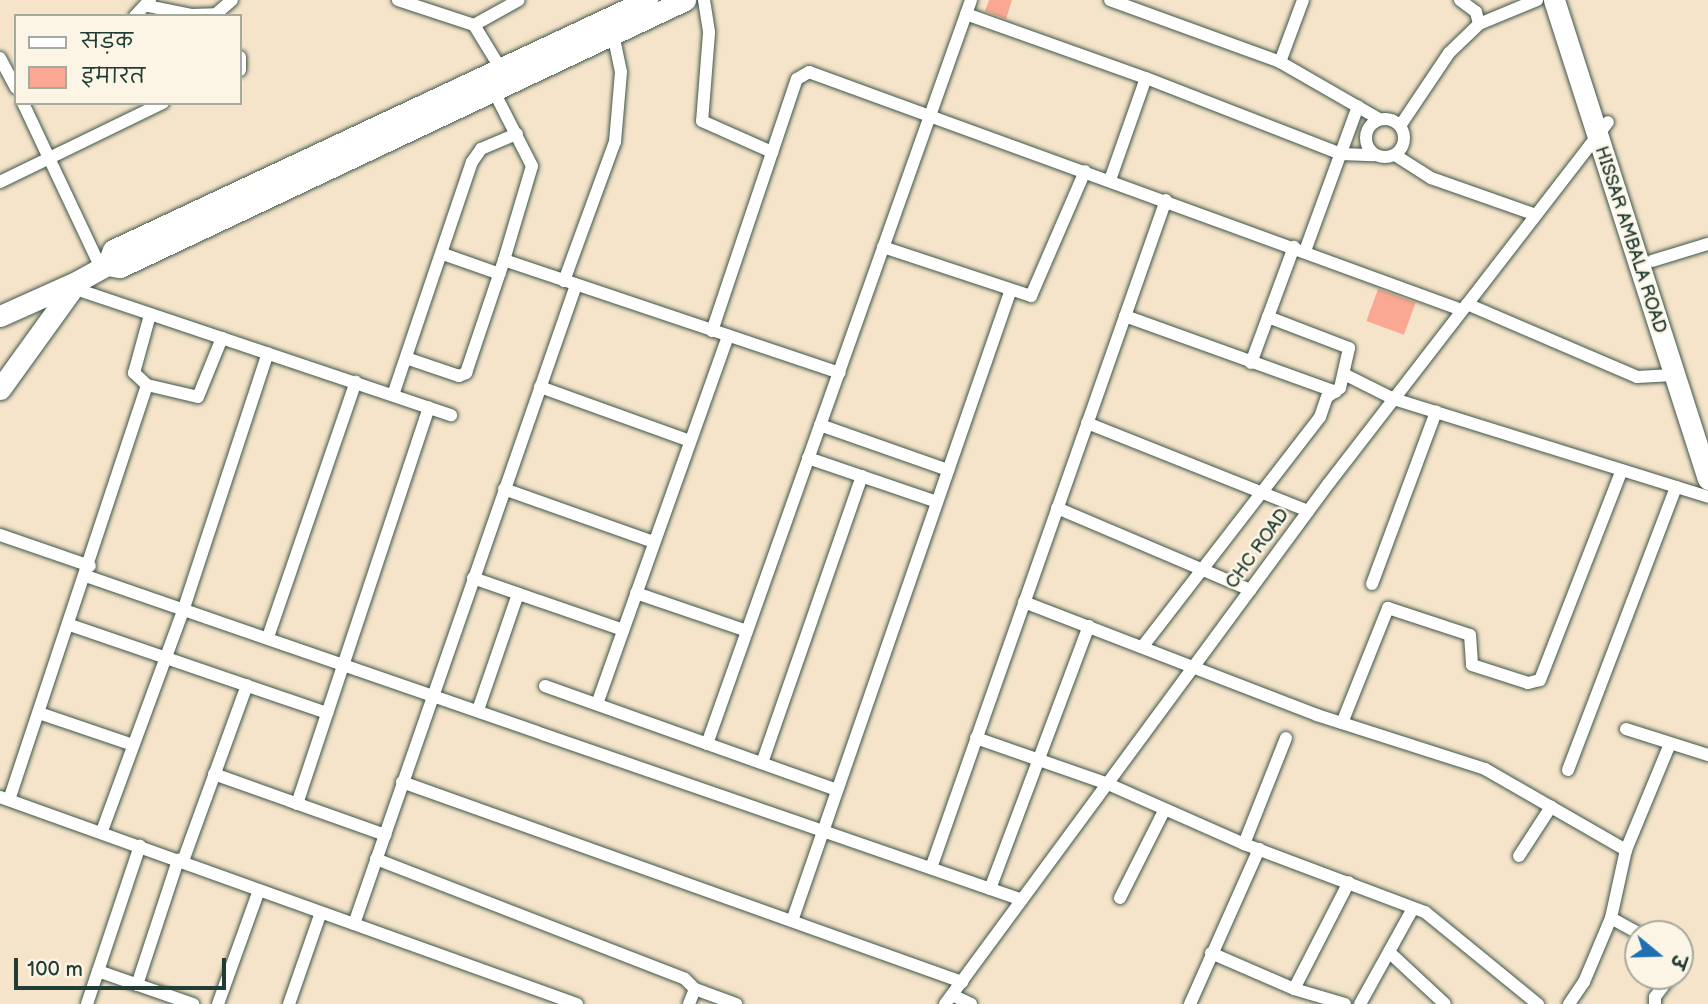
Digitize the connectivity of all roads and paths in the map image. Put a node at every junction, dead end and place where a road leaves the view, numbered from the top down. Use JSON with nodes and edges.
{"nodes":[{"id":1,"x":232,"y":0,"type":"edge"},
{"id":2,"x":398,"y":0,"type":"edge"},
{"id":3,"x":519,"y":0,"type":"edge"},
{"id":4,"x":685,"y":0,"type":"edge"},
{"id":5,"x":704,"y":0,"type":"edge"},
{"id":6,"x":971,"y":0,"type":"edge"},
{"id":7,"x":1110,"y":0,"type":"edge"},
{"id":8,"x":1303,"y":0,"type":"edge"},
{"id":9,"x":1460,"y":0,"type":"edge"},
{"id":10,"x":1537,"y":0,"type":"edge"},
{"id":11,"x":1554,"y":0,"type":"edge"},
{"id":12,"x":1568,"y":0,"type":"edge"},
{"id":13,"x":640,"y":1,"type":"edge"},
{"id":14,"x":143,"y":10,"type":"edge"},
{"id":15,"x":181,"y":14,"type":"edge"},
{"id":16,"x":217,"y":14,"type":"edge"},
{"id":17,"x":966,"y":14,"type":"junction"},
{"id":18,"x":1479,"y":24,"type":"junction"},
{"id":19,"x":474,"y":25,"type":"junction"},
{"id":20,"x":612,"y":27,"type":"junction"},
{"id":21,"x":0,"y":58,"type":"edge"},
{"id":22,"x":1280,"y":62,"type":"junction"},
{"id":23,"x":8,"y":72,"type":"edge"},
{"id":24,"x":1146,"y":78,"type":"junction"},
{"id":25,"x":494,"y":79,"type":"junction"},
{"id":26,"x":24,"y":105,"type":"edge"},
{"id":27,"x":159,"y":105,"type":"edge"},
{"id":28,"x":1359,"y":106,"type":"junction"},
{"id":29,"x":930,"y":115,"type":"junction"},
{"id":30,"x":1379,"y":119,"type":"junction"},
{"id":31,"x":1399,"y":125,"type":"junction"},
{"id":32,"x":1602,"y":129,"type":"junction"},
{"id":33,"x":517,"y":134,"type":"junction"},
{"id":34,"x":772,"y":152,"type":"junction"},
{"id":35,"x":1341,"y":154,"type":"junction"},
{"id":36,"x":1374,"y":155,"type":"junction"},
{"id":37,"x":1395,"y":155,"type":"junction"},
{"id":38,"x":51,"y":158,"type":"junction"},
{"id":39,"x":1085,"y":171,"type":"junction"},
{"id":40,"x":1110,"y":180,"type":"junction"},
{"id":41,"x":0,"y":182,"type":"edge"},
{"id":42,"x":1166,"y":201,"type":"junction"},
{"id":43,"x":1536,"y":215,"type":"junction"},
{"id":44,"x":1708,"y":244,"type":"edge"},
{"id":45,"x":883,"y":247,"type":"junction"},
{"id":46,"x":1299,"y":249,"type":"junction"},
{"id":47,"x":443,"y":254,"type":"junction"},
{"id":48,"x":504,"y":260,"type":"junction"},
{"id":49,"x":1652,"y":261,"type":"junction"},
{"id":50,"x":104,"y":267,"type":"junction"},
{"id":51,"x":500,"y":274,"type":"junction"},
{"id":52,"x":570,"y":283,"type":"junction"},
{"id":53,"x":75,"y":284,"type":"junction"},
{"id":54,"x":1010,"y":292,"type":"junction"},
{"id":55,"x":1465,"y":307,"type":"junction"},
{"id":56,"x":0,"y":316,"type":"edge"},
{"id":57,"x":150,"y":316,"type":"junction"},
{"id":58,"x":1125,"y":316,"type":"junction"},
{"id":59,"x":1268,"y":317,"type":"junction"},
{"id":60,"x":712,"y":331,"type":"junction"},
{"id":61,"x":728,"y":336,"type":"junction"},
{"id":62,"x":222,"y":338,"type":"junction"},
{"id":63,"x":268,"y":354,"type":"junction"},
{"id":64,"x":406,"y":358,"type":"junction"},
{"id":65,"x":1251,"y":363,"type":"junction"},
{"id":66,"x":839,"y":373,"type":"junction"},
{"id":67,"x":1344,"y":374,"type":"junction"},
{"id":68,"x":1673,"y":374,"type":"junction"},
{"id":69,"x":356,"y":382,"type":"junction"},
{"id":70,"x":2,"y":385,"type":"edge"},
{"id":71,"x":148,"y":385,"type":"junction"},
{"id":72,"x":540,"y":387,"type":"junction"},
{"id":73,"x":1336,"y":392,"type":"junction"},
{"id":74,"x":393,"y":395,"type":"junction"},
{"id":75,"x":1394,"y":399,"type":"junction"},
{"id":76,"x":429,"y":407,"type":"junction"},
{"id":77,"x":1436,"y":412,"type":"junction"},
{"id":78,"x":451,"y":415,"type":"dead end"},
{"id":79,"x":1087,"y":423,"type":"junction"},
{"id":80,"x":820,"y":425,"type":"junction"},
{"id":81,"x":1708,"y":434,"type":"edge"},
{"id":82,"x":690,"y":441,"type":"junction"},
{"id":83,"x":808,"y":458,"type":"junction"},
{"id":84,"x":948,"y":470,"type":"junction"},
{"id":85,"x":1622,"y":470,"type":"junction"},
{"id":86,"x":862,"y":476,"type":"junction"},
{"id":87,"x":1708,"y":479,"type":"edge"},
{"id":88,"x":1676,"y":487,"type":"junction"},
{"id":89,"x":504,"y":489,"type":"junction"},
{"id":90,"x":1261,"y":493,"type":"junction"},
{"id":91,"x":1708,"y":496,"type":"edge"},
{"id":92,"x":937,"y":502,"type":"junction"},
{"id":93,"x":1057,"y":508,"type":"junction"},
{"id":94,"x":1308,"y":512,"type":"junction"},
{"id":95,"x":0,"y":535,"type":"edge"},
{"id":96,"x":654,"y":542,"type":"junction"},
{"id":97,"x":1202,"y":569,"type":"junction"},
{"id":98,"x":88,"y":571,"type":"junction"},
{"id":99,"x":473,"y":578,"type":"junction"},
{"id":100,"x":1372,"y":584,"type":"dead end"},
{"id":101,"x":1250,"y":590,"type":"junction"},
{"id":102,"x":636,"y":593,"type":"junction"},
{"id":103,"x":517,"y":594,"type":"junction"},
{"id":104,"x":1024,"y":603,"type":"junction"},
{"id":105,"x":184,"y":608,"type":"junction"},
{"id":106,"x":70,"y":625,"type":"junction"},
{"id":107,"x":1089,"y":626,"type":"junction"},
{"id":108,"x":623,"y":630,"type":"junction"},
{"id":109,"x":747,"y":631,"type":"junction"},
{"id":110,"x":268,"y":637,"type":"junction"},
{"id":111,"x":1143,"y":646,"type":"junction"},
{"id":112,"x":164,"y":656,"type":"junction"},
{"id":113,"x":344,"y":663,"type":"junction"},
{"id":114,"x":1195,"y":665,"type":"junction"},
{"id":115,"x":247,"y":685,"type":"junction"},
{"id":116,"x":545,"y":686,"type":"dead end"},
{"id":117,"x":432,"y":694,"type":"junction"},
{"id":118,"x":597,"y":704,"type":"junction"},
{"id":119,"x":478,"y":710,"type":"junction"},
{"id":120,"x":39,"y":713,"type":"junction"},
{"id":121,"x":327,"y":713,"type":"junction"},
{"id":122,"x":1342,"y":723,"type":"junction"},
{"id":123,"x":1626,"y":729,"type":"dead end"},
{"id":124,"x":976,"y":738,"type":"junction"},
{"id":125,"x":1286,"y":738,"type":"dead end"},
{"id":126,"x":707,"y":744,"type":"junction"},
{"id":127,"x":1670,"y":744,"type":"junction"},
{"id":128,"x":133,"y":745,"type":"junction"},
{"id":129,"x":1708,"y":755,"type":"edge"},
{"id":130,"x":1039,"y":760,"type":"junction"},
{"id":131,"x":762,"y":763,"type":"junction"},
{"id":132,"x":1568,"y":770,"type":"dead end"},
{"id":133,"x":215,"y":774,"type":"junction"},
{"id":134,"x":402,"y":782,"type":"junction"},
{"id":135,"x":1108,"y":783,"type":"junction"},
{"id":136,"x":837,"y":790,"type":"junction"},
{"id":137,"x":5,"y":799,"type":"edge"},
{"id":138,"x":297,"y":804,"type":"junction"},
{"id":139,"x":1551,"y":807,"type":"junction"},
{"id":140,"x":1164,"y":811,"type":"junction"},
{"id":141,"x":823,"y":830,"type":"junction"},
{"id":142,"x":102,"y":831,"type":"junction"},
{"id":143,"x":385,"y":835,"type":"junction"},
{"id":144,"x":1244,"y":844,"type":"junction"},
{"id":145,"x":140,"y":846,"type":"junction"},
{"id":146,"x":1259,"y":849,"type":"junction"},
{"id":147,"x":1626,"y":850,"type":"junction"},
{"id":148,"x":1519,"y":856,"type":"dead end"},
{"id":149,"x":376,"y":859,"type":"junction"},
{"id":150,"x":181,"y":860,"type":"junction"},
{"id":151,"x":930,"y":868,"type":"junction"},
{"id":152,"x":1349,"y":882,"type":"junction"},
{"id":153,"x":990,"y":889,"type":"junction"},
{"id":154,"x":259,"y":890,"type":"junction"},
{"id":155,"x":1120,"y":898,"type":"dead end"},
{"id":156,"x":1022,"y":900,"type":"junction"},
{"id":157,"x":1412,"y":910,"type":"junction"},
{"id":158,"x":321,"y":912,"type":"junction"},
{"id":159,"x":1611,"y":918,"type":"junction"},
{"id":160,"x":792,"y":922,"type":"junction"},
{"id":161,"x":354,"y":924,"type":"junction"},
{"id":162,"x":1624,"y":925,"type":"edge"},
{"id":163,"x":1389,"y":952,"type":"junction"},
{"id":164,"x":1211,"y":953,"type":"junction"},
{"id":165,"x":98,"y":971,"type":"junction"},
{"id":166,"x":961,"y":982,"type":"junction"},
{"id":167,"x":137,"y":985,"type":"junction"},
{"id":168,"x":695,"y":989,"type":"junction"},
{"id":169,"x":1294,"y":989,"type":"junction"},
{"id":170,"x":949,"y":999,"type":"edge"},
{"id":171,"x":87,"y":1004,"type":"edge"},
{"id":172,"x":193,"y":1004,"type":"edge"},
{"id":173,"x":218,"y":1004,"type":"edge"},
{"id":174,"x":289,"y":1004,"type":"edge"},
{"id":175,"x":578,"y":1004,"type":"edge"},
{"id":176,"x":689,"y":1004,"type":"edge"},
{"id":177,"x":736,"y":1004,"type":"edge"},
{"id":178,"x":971,"y":1004,"type":"edge"},
{"id":179,"x":1190,"y":1004,"type":"edge"},
{"id":180,"x":1345,"y":1004,"type":"edge"},
{"id":181,"x":1360,"y":1004,"type":"edge"},
{"id":182,"x":1445,"y":1004,"type":"edge"},
{"id":183,"x":1538,"y":1004,"type":"edge"},
{"id":184,"x":1569,"y":1004,"type":"edge"}],
"edges":[{"from":1,"to":16,"type":"street"},
{"from":2,"to":19,"type":"street"},
{"from":3,"to":19,"type":"street"},
{"from":4,"to":20,"type":"main road"},
{"from":5,"to":34,"type":"street"},
{"from":6,"to":17,"type":"street"},
{"from":7,"to":22,"type":"street"},
{"from":8,"to":22,"type":"street"},
{"from":9,"to":18,"type":"street"},
{"from":10,"to":18,"type":"street"},
{"from":11,"to":32,"type":"main road","name":"HISSAR AMBALA ROAD"},
{"from":12,"to":32,"type":"main road","name":"HISSAR AMBALA ROAD"},
{"from":13,"to":20,"type":"main road"},
{"from":14,"to":15,"type":"street"},
{"from":17,"to":24,"type":"street"},
{"from":17,"to":29,"type":"street"},
{"from":18,"to":31,"type":"street"},
{"from":19,"to":25,"type":"street"},
{"from":20,"to":25,"type":"main road"},
{"from":20,"to":52,"type":"street"},
{"from":21,"to":23,"type":"street"},
{"from":22,"to":28,"type":"street"},
{"from":24,"to":35,"type":"street"},
{"from":24,"to":40,"type":"street"},
{"from":25,"to":33,"type":"street"},
{"from":25,"to":50,"type":"main road"},
{"from":26,"to":38,"type":"street"},
{"from":27,"to":38,"type":"street"},
{"from":28,"to":30,"type":"street"},
{"from":28,"to":35,"type":"street"},
{"from":29,"to":34,"type":"street"},
{"from":29,"to":39,"type":"street"},
{"from":29,"to":45,"type":"street"},
{"from":30,"to":31,"type":"street"},
{"from":30,"to":36,"type":"street"},
{"from":31,"to":37,"type":"street"},
{"from":32,"to":43,"type":"street","name":"CHC ROAD"},
{"from":32,"to":49,"type":"main road","name":"HISSAR AMBALA ROAD"},
{"from":32,"to":68,"type":"main road","name":"HISSAR AMBALA ROAD"},
{"from":33,"to":47,"type":"street"},
{"from":33,"to":48,"type":"street"},
{"from":34,"to":60,"type":"street"},
{"from":35,"to":36,"type":"street"},
{"from":35,"to":46,"type":"street"},
{"from":36,"to":37,"type":"street"},
{"from":37,"to":43,"type":"street"},
{"from":38,"to":41,"type":"street"},
{"from":38,"to":50,"type":"street"},
{"from":39,"to":40,"type":"street"},
{"from":39,"to":54,"type":"street"},
{"from":40,"to":42,"type":"street"},
{"from":42,"to":46,"type":"street"},
{"from":42,"to":58,"type":"street"},
{"from":43,"to":55,"type":"street","name":"CHC ROAD"},
{"from":44,"to":49,"type":"street"},
{"from":45,"to":54,"type":"street"},
{"from":45,"to":66,"type":"street"},
{"from":46,"to":55,"type":"street"},
{"from":46,"to":59,"type":"street"},
{"from":47,"to":51,"type":"street"},
{"from":47,"to":64,"type":"street"},
{"from":48,"to":51,"type":"street"},
{"from":48,"to":52,"type":"street"},
{"from":49,"to":81,"type":"main road","name":"HISSAR AMBALA ROAD"},
{"from":50,"to":53,"type":"main road"},
{"from":51,"to":64,"type":"street"},
{"from":52,"to":60,"type":"street"},
{"from":52,"to":72,"type":"street"},
{"from":53,"to":56,"type":"main road"},
{"from":53,"to":57,"type":"street"},
{"from":53,"to":70,"type":"main road"},
{"from":54,"to":84,"type":"street"},
{"from":55,"to":68,"type":"street"},
{"from":55,"to":75,"type":"street","name":"CHC ROAD"},
{"from":57,"to":62,"type":"street"},
{"from":57,"to":71,"type":"street"},
{"from":58,"to":65,"type":"street"},
{"from":58,"to":79,"type":"street"},
{"from":59,"to":65,"type":"street"},
{"from":59,"to":67,"type":"street"},
{"from":60,"to":61,"type":"street"},
{"from":61,"to":66,"type":"street"},
{"from":61,"to":82,"type":"street"},
{"from":62,"to":63,"type":"street"},
{"from":62,"to":71,"type":"street"},
{"from":63,"to":69,"type":"street"},
{"from":63,"to":105,"type":"street"},
{"from":64,"to":74,"type":"street"},
{"from":65,"to":73,"type":"street"},
{"from":66,"to":80,"type":"street"},
{"from":67,"to":73,"type":"street"},
{"from":67,"to":75,"type":"street"},
{"from":68,"to":87,"type":"main road","name":"HISSAR AMBALA ROAD"},
{"from":69,"to":74,"type":"street"},
{"from":69,"to":110,"type":"street"},
{"from":71,"to":98,"type":"street"},
{"from":72,"to":82,"type":"street"},
{"from":72,"to":89,"type":"street"},
{"from":73,"to":90,"type":"street"},
{"from":74,"to":76,"type":"street"},
{"from":75,"to":77,"type":"street"},
{"from":75,"to":94,"type":"street","name":"CHC ROAD"},
{"from":76,"to":78,"type":"street"},
{"from":76,"to":113,"type":"street"},
{"from":77,"to":85,"type":"street"},
{"from":77,"to":100,"type":"street"},
{"from":79,"to":90,"type":"street"},
{"from":79,"to":93,"type":"street"},
{"from":80,"to":83,"type":"street"},
{"from":80,"to":84,"type":"street"},
{"from":82,"to":96,"type":"street"},
{"from":83,"to":86,"type":"street"},
{"from":83,"to":109,"type":"street"},
{"from":84,"to":92,"type":"street"},
{"from":85,"to":88,"type":"street"},
{"from":85,"to":122,"type":"street"},
{"from":86,"to":92,"type":"street"},
{"from":86,"to":131,"type":"street"},
{"from":88,"to":91,"type":"street"},
{"from":88,"to":132,"type":"street"},
{"from":89,"to":96,"type":"street"},
{"from":89,"to":99,"type":"street"},
{"from":90,"to":94,"type":"street"},
{"from":90,"to":97,"type":"street"},
{"from":92,"to":136,"type":"street"},
{"from":93,"to":97,"type":"street"},
{"from":93,"to":104,"type":"street"},
{"from":94,"to":101,"type":"street","name":"CHC ROAD"},
{"from":95,"to":98,"type":"street"},
{"from":96,"to":102,"type":"street"},
{"from":97,"to":101,"type":"street"},
{"from":97,"to":111,"type":"street"},
{"from":98,"to":105,"type":"street"},
{"from":98,"to":106,"type":"street"},
{"from":99,"to":103,"type":"street"},
{"from":99,"to":117,"type":"street"},
{"from":101,"to":114,"type":"street","name":"CHC ROAD"},
{"from":102,"to":108,"type":"street"},
{"from":102,"to":109,"type":"street"},
{"from":103,"to":108,"type":"street"},
{"from":103,"to":119,"type":"street"},
{"from":104,"to":107,"type":"street"},
{"from":104,"to":124,"type":"street"},
{"from":105,"to":110,"type":"street"},
{"from":105,"to":112,"type":"street"},
{"from":106,"to":112,"type":"street"},
{"from":106,"to":120,"type":"street"},
{"from":107,"to":111,"type":"street"},
{"from":107,"to":130,"type":"street"},
{"from":108,"to":118,"type":"street"},
{"from":109,"to":126,"type":"street"},
{"from":110,"to":113,"type":"street"},
{"from":111,"to":114,"type":"street"},
{"from":112,"to":115,"type":"street"},
{"from":112,"to":128,"type":"street"},
{"from":113,"to":117,"type":"street"},
{"from":113,"to":121,"type":"street"},
{"from":114,"to":122,"type":"street"},
{"from":114,"to":135,"type":"street","name":"CHC ROAD"},
{"from":115,"to":121,"type":"street"},
{"from":115,"to":133,"type":"street"},
{"from":116,"to":118,"type":"street"},
{"from":117,"to":119,"type":"street"},
{"from":117,"to":134,"type":"street"},
{"from":118,"to":126,"type":"street"},
{"from":119,"to":141,"type":"street"},
{"from":120,"to":128,"type":"street"},
{"from":120,"to":137,"type":"street"},
{"from":121,"to":138,"type":"street"},
{"from":122,"to":139,"type":"street"},
{"from":123,"to":127,"type":"street"},
{"from":124,"to":130,"type":"street"},
{"from":124,"to":151,"type":"street"},
{"from":125,"to":144,"type":"street"},
{"from":126,"to":131,"type":"street"},
{"from":127,"to":129,"type":"street"},
{"from":127,"to":147,"type":"street"},
{"from":128,"to":142,"type":"street"},
{"from":130,"to":135,"type":"street"},
{"from":130,"to":153,"type":"street"},
{"from":131,"to":136,"type":"street"},
{"from":133,"to":138,"type":"street"},
{"from":133,"to":150,"type":"street"},
{"from":134,"to":143,"type":"street"},
{"from":134,"to":160,"type":"street"},
{"from":135,"to":140,"type":"street"},
{"from":135,"to":156,"type":"street","name":"CHC ROAD"},
{"from":136,"to":141,"type":"street"},
{"from":137,"to":142,"type":"street"},
{"from":138,"to":143,"type":"street"},
{"from":139,"to":147,"type":"street"},
{"from":139,"to":148,"type":"street"},
{"from":140,"to":144,"type":"street"},
{"from":140,"to":155,"type":"street"},
{"from":141,"to":151,"type":"street"},
{"from":141,"to":160,"type":"street"},
{"from":142,"to":145,"type":"street"},
{"from":143,"to":149,"type":"street"},
{"from":144,"to":146,"type":"street"},
{"from":145,"to":150,"type":"street"},
{"from":145,"to":165,"type":"street"},
{"from":146,"to":152,"type":"street"},
{"from":146,"to":164,"type":"street"},
{"from":147,"to":159,"type":"street"},
{"from":149,"to":161,"type":"street"},
{"from":149,"to":168,"type":"street"},
{"from":150,"to":154,"type":"street"},
{"from":150,"to":167,"type":"street"},
{"from":151,"to":153,"type":"street"},
{"from":152,"to":157,"type":"street"},
{"from":152,"to":169,"type":"street"},
{"from":153,"to":156,"type":"street"},
{"from":154,"to":158,"type":"street"},
{"from":154,"to":173,"type":"street"},
{"from":156,"to":166,"type":"street","name":"CHC ROAD"},
{"from":157,"to":163,"type":"street"},
{"from":157,"to":183,"type":"street"},
{"from":158,"to":161,"type":"street"},
{"from":158,"to":174,"type":"street"},
{"from":159,"to":162,"type":"street"},
{"from":159,"to":184,"type":"street"},
{"from":160,"to":166,"type":"street"},
{"from":161,"to":175,"type":"street"},
{"from":163,"to":181,"type":"street"},
{"from":163,"to":182,"type":"street"},
{"from":164,"to":169,"type":"street"},
{"from":164,"to":179,"type":"street"},
{"from":165,"to":167,"type":"street"},
{"from":165,"to":171,"type":"street"},
{"from":166,"to":170,"type":"street","name":"CHC ROAD"},
{"from":167,"to":172,"type":"street"},
{"from":168,"to":176,"type":"street"},
{"from":168,"to":177,"type":"street"},
{"from":169,"to":180,"type":"street"},
{"from":170,"to":178,"type":"street"}]}
